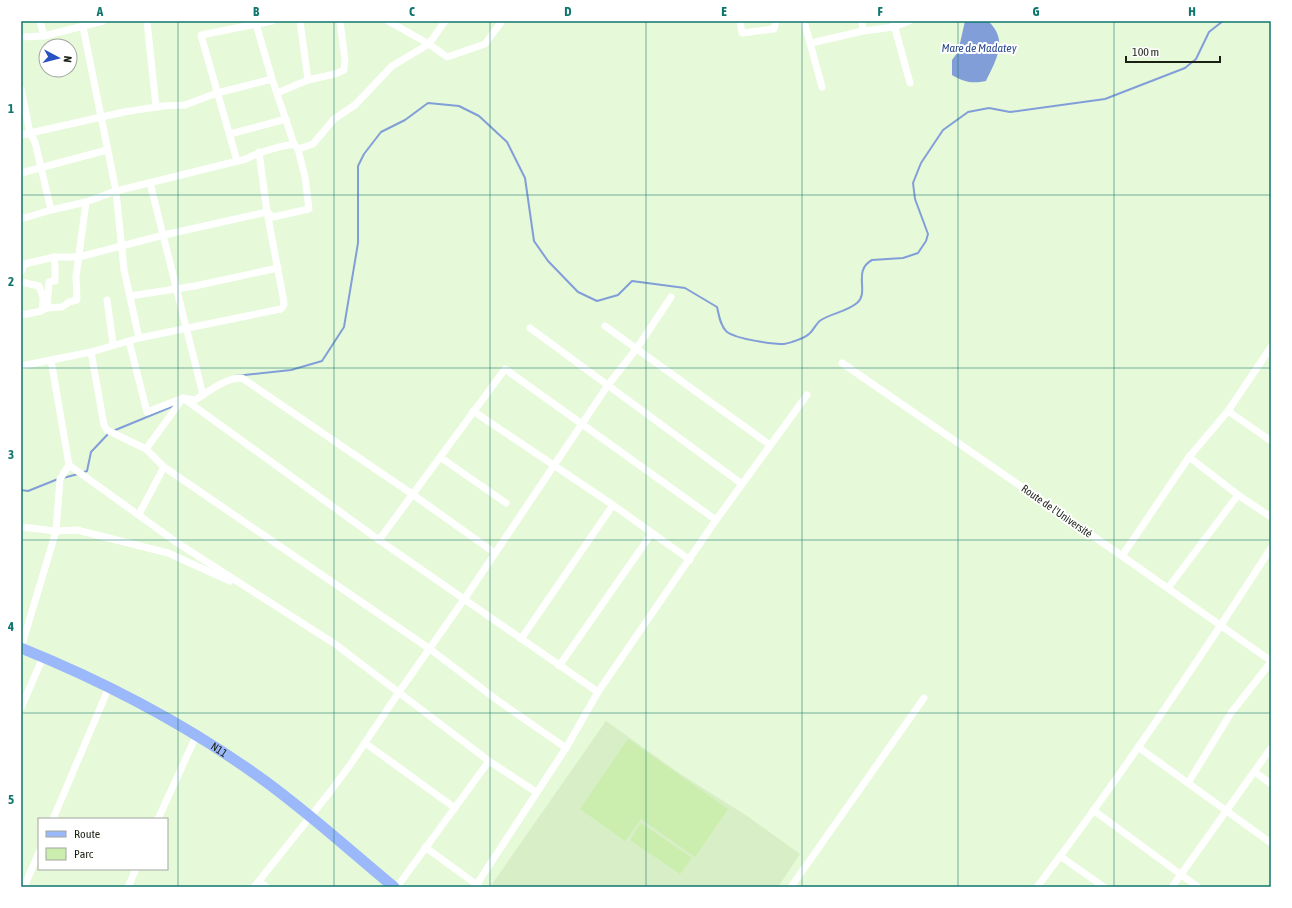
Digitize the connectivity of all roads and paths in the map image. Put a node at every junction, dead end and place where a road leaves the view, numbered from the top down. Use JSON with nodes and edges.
{"nodes":[{"id":1,"x":40,"y":21,"type":"edge"},
{"id":2,"x":103,"y":21,"type":"edge"},
{"id":3,"x":147,"y":21,"type":"edge"},
{"id":4,"x":272,"y":21,"type":"edge"},
{"id":5,"x":300,"y":21,"type":"edge"},
{"id":6,"x":340,"y":21,"type":"edge"},
{"id":7,"x":388,"y":21,"type":"edge"},
{"id":8,"x":445,"y":21,"type":"edge"},
{"id":9,"x":502,"y":21,"type":"edge"},
{"id":10,"x":740,"y":21,"type":"edge"},
{"id":11,"x":776,"y":21,"type":"edge"},
{"id":12,"x":804,"y":21,"type":"edge"},
{"id":13,"x":862,"y":21,"type":"edge"},
{"id":14,"x":909,"y":21,"type":"edge"},
{"id":15,"x":256,"y":24,"type":"junction"},
{"id":16,"x":894,"y":24,"type":"edge"},
{"id":17,"x":83,"y":27,"type":"junction"},
{"id":18,"x":863,"y":31,"type":"junction"},
{"id":19,"x":44,"y":36,"type":"junction"},
{"id":20,"x":21,"y":37,"type":"edge"},
{"id":21,"x":811,"y":43,"type":"junction"},
{"id":22,"x":429,"y":44,"type":"junction"},
{"id":23,"x":272,"y":79,"type":"junction"},
{"id":24,"x":308,"y":80,"type":"junction"},
{"id":25,"x":910,"y":83,"type":"dead end"},
{"id":26,"x":822,"y":87,"type":"dead end"},
{"id":27,"x":21,"y":89,"type":"edge"},
{"id":28,"x":217,"y":92,"type":"junction"},
{"id":29,"x":277,"y":93,"type":"junction"},
{"id":30,"x":156,"y":107,"type":"junction"},
{"id":31,"x":100,"y":118,"type":"junction"},
{"id":32,"x":286,"y":119,"type":"junction"},
{"id":33,"x":30,"y":133,"type":"junction"},
{"id":34,"x":21,"y":134,"type":"edge"},
{"id":35,"x":230,"y":134,"type":"junction"},
{"id":36,"x":296,"y":147,"type":"junction"},
{"id":37,"x":107,"y":150,"type":"junction"},
{"id":38,"x":259,"y":152,"type":"junction"},
{"id":39,"x":237,"y":161,"type":"junction"},
{"id":40,"x":41,"y":167,"type":"junction"},
{"id":41,"x":21,"y":173,"type":"edge"},
{"id":42,"x":150,"y":183,"type":"junction"},
{"id":43,"x":116,"y":191,"type":"junction"},
{"id":44,"x":86,"y":202,"type":"junction"},
{"id":45,"x":51,"y":210,"type":"junction"},
{"id":46,"x":267,"y":212,"type":"junction"},
{"id":47,"x":21,"y":219,"type":"edge"},
{"id":48,"x":164,"y":235,"type":"junction"},
{"id":49,"x":122,"y":246,"type":"junction"},
{"id":50,"x":54,"y":256,"type":"junction"},
{"id":51,"x":79,"y":257,"type":"junction"},
{"id":52,"x":278,"y":268,"type":"junction"},
{"id":53,"x":21,"y":272,"type":"edge"},
{"id":54,"x":21,"y":282,"type":"edge"},
{"id":55,"x":178,"y":288,"type":"junction"},
{"id":56,"x":130,"y":296,"type":"junction"},
{"id":57,"x":671,"y":297,"type":"dead end"},
{"id":58,"x":43,"y":299,"type":"junction"},
{"id":59,"x":107,"y":300,"type":"dead end"},
{"id":60,"x":47,"y":308,"type":"junction"},
{"id":61,"x":21,"y":315,"type":"edge"},
{"id":62,"x":605,"y":326,"type":"dead end"},
{"id":63,"x":530,"y":328,"type":"dead end"},
{"id":64,"x":186,"y":329,"type":"junction"},
{"id":65,"x":139,"y":338,"type":"junction"},
{"id":66,"x":129,"y":341,"type":"junction"},
{"id":67,"x":114,"y":344,"type":"junction"},
{"id":68,"x":1271,"y":347,"type":"edge"},
{"id":69,"x":637,"y":348,"type":"junction"},
{"id":70,"x":91,"y":352,"type":"junction"},
{"id":71,"x":51,"y":360,"type":"junction"},
{"id":72,"x":842,"y":363,"type":"dead end"},
{"id":73,"x":21,"y":366,"type":"edge"},
{"id":74,"x":608,"y":384,"type":"junction"},
{"id":75,"x":203,"y":395,"type":"junction"},
{"id":76,"x":807,"y":395,"type":"dead end"},
{"id":77,"x":183,"y":398,"type":"junction"},
{"id":78,"x":1228,"y":411,"type":"junction"},
{"id":79,"x":474,"y":412,"type":"junction"},
{"id":80,"x":581,"y":424,"type":"junction"},
{"id":81,"x":1271,"y":441,"type":"edge"},
{"id":82,"x":770,"y":444,"type":"junction"},
{"id":83,"x":146,"y":449,"type":"junction"},
{"id":84,"x":440,"y":457,"type":"junction"},
{"id":85,"x":1189,"y":457,"type":"junction"},
{"id":86,"x":69,"y":465,"type":"junction"},
{"id":87,"x":555,"y":465,"type":"junction"},
{"id":88,"x":164,"y":467,"type":"junction"},
{"id":89,"x":742,"y":484,"type":"junction"},
{"id":90,"x":412,"y":494,"type":"junction"},
{"id":91,"x":1238,"y":495,"type":"junction"},
{"id":92,"x":506,"y":503,"type":"dead end"},
{"id":93,"x":613,"y":504,"type":"junction"},
{"id":94,"x":139,"y":514,"type":"junction"},
{"id":95,"x":1271,"y":517,"type":"edge"},
{"id":96,"x":716,"y":520,"type":"junction"},
{"id":97,"x":21,"y":527,"type":"edge"},
{"id":98,"x":56,"y":531,"type":"junction"},
{"id":99,"x":652,"y":533,"type":"junction"},
{"id":100,"x":379,"y":540,"type":"junction"},
{"id":101,"x":1271,"y":548,"type":"edge"},
{"id":102,"x":495,"y":553,"type":"junction"},
{"id":103,"x":1122,"y":556,"type":"junction"},
{"id":104,"x":690,"y":560,"type":"junction"},
{"id":105,"x":1168,"y":588,"type":"junction"},
{"id":106,"x":252,"y":591,"type":"junction"},
{"id":107,"x":465,"y":598,"type":"junction"},
{"id":108,"x":1221,"y":626,"type":"junction"},
{"id":109,"x":521,"y":639,"type":"junction"},
{"id":110,"x":21,"y":648,"type":"edge"},
{"id":111,"x":430,"y":649,"type":"junction"},
{"id":112,"x":43,"y":657,"type":"junction"},
{"id":113,"x":1271,"y":662,"type":"edge"},
{"id":114,"x":559,"y":666,"type":"junction"},
{"id":115,"x":109,"y":687,"type":"junction"},
{"id":116,"x":399,"y":692,"type":"junction"},
{"id":117,"x":598,"y":692,"type":"junction"},
{"id":118,"x":924,"y":698,"type":"dead end"},
{"id":119,"x":21,"y":708,"type":"edge"},
{"id":120,"x":197,"y":734,"type":"junction"},
{"id":121,"x":365,"y":743,"type":"junction"},
{"id":122,"x":1138,"y":747,"type":"junction"},
{"id":123,"x":566,"y":748,"type":"junction"},
{"id":124,"x":1271,"y":748,"type":"edge"},
{"id":125,"x":489,"y":761,"type":"junction"},
{"id":126,"x":1254,"y":772,"type":"junction"},
{"id":127,"x":1188,"y":783,"type":"junction"},
{"id":128,"x":1271,"y":784,"type":"edge"},
{"id":129,"x":536,"y":792,"type":"junction"},
{"id":130,"x":455,"y":808,"type":"junction"},
{"id":131,"x":1093,"y":810,"type":"junction"},
{"id":132,"x":1227,"y":811,"type":"junction"},
{"id":133,"x":310,"y":816,"type":"junction"},
{"id":134,"x":53,"y":818,"type":"edge"},
{"id":135,"x":158,"y":818,"type":"edge"},
{"id":136,"x":1271,"y":843,"type":"edge"},
{"id":137,"x":425,"y":847,"type":"junction"},
{"id":138,"x":38,"y":854,"type":"edge"},
{"id":139,"x":1060,"y":856,"type":"junction"},
{"id":140,"x":136,"y":870,"type":"edge"},
{"id":141,"x":1181,"y":875,"type":"junction"},
{"id":142,"x":259,"y":881,"type":"junction"},
{"id":143,"x":477,"y":886,"type":"edge"},
{"id":144,"x":24,"y":887,"type":"edge"},
{"id":145,"x":128,"y":887,"type":"edge"},
{"id":146,"x":254,"y":887,"type":"edge"},
{"id":147,"x":266,"y":887,"type":"edge"},
{"id":148,"x":396,"y":887,"type":"edge"},
{"id":149,"x":791,"y":887,"type":"edge"},
{"id":150,"x":1037,"y":887,"type":"edge"},
{"id":151,"x":1104,"y":887,"type":"edge"},
{"id":152,"x":1172,"y":887,"type":"edge"},
{"id":153,"x":1198,"y":887,"type":"edge"}],
"edges":[{"from":1,"to":19,"type":"street"},
{"from":2,"to":17,"type":"street"},
{"from":3,"to":30,"type":"street"},
{"from":4,"to":15,"type":"street"},
{"from":5,"to":24,"type":"street"},
{"from":6,"to":24,"type":"street"},
{"from":7,"to":22,"type":"street"},
{"from":8,"to":22,"type":"street"},
{"from":9,"to":22,"type":"street"},
{"from":10,"to":11,"type":"street"},
{"from":12,"to":21,"type":"street"},
{"from":13,"to":18,"type":"street"},
{"from":14,"to":16,"type":"street"},
{"from":15,"to":23,"type":"street"},
{"from":15,"to":28,"type":"street"},
{"from":16,"to":18,"type":"street"},
{"from":16,"to":25,"type":"street"},
{"from":17,"to":19,"type":"street"},
{"from":17,"to":31,"type":"street"},
{"from":18,"to":21,"type":"street"},
{"from":19,"to":20,"type":"street"},
{"from":21,"to":26,"type":"street"},
{"from":22,"to":36,"type":"street"},
{"from":23,"to":28,"type":"street"},
{"from":23,"to":29,"type":"street"},
{"from":24,"to":29,"type":"street"},
{"from":27,"to":33,"type":"street"},
{"from":28,"to":30,"type":"street"},
{"from":28,"to":35,"type":"street"},
{"from":29,"to":32,"type":"street"},
{"from":30,"to":31,"type":"street"},
{"from":31,"to":33,"type":"street"},
{"from":31,"to":37,"type":"street"},
{"from":32,"to":35,"type":"street"},
{"from":32,"to":36,"type":"street"},
{"from":33,"to":34,"type":"street"},
{"from":33,"to":40,"type":"street"},
{"from":35,"to":39,"type":"street"},
{"from":36,"to":38,"type":"street"},
{"from":36,"to":46,"type":"street"},
{"from":37,"to":40,"type":"street"},
{"from":37,"to":43,"type":"street"},
{"from":38,"to":39,"type":"street"},
{"from":38,"to":46,"type":"street"},
{"from":39,"to":42,"type":"street"},
{"from":40,"to":41,"type":"street"},
{"from":40,"to":45,"type":"street"},
{"from":42,"to":43,"type":"street"},
{"from":42,"to":48,"type":"street"},
{"from":43,"to":44,"type":"street"},
{"from":43,"to":49,"type":"street"},
{"from":44,"to":45,"type":"street"},
{"from":44,"to":51,"type":"street"},
{"from":45,"to":47,"type":"street"},
{"from":46,"to":48,"type":"street"},
{"from":46,"to":52,"type":"street"},
{"from":48,"to":49,"type":"street"},
{"from":48,"to":55,"type":"street"},
{"from":49,"to":51,"type":"street"},
{"from":49,"to":56,"type":"street"},
{"from":50,"to":51,"type":"street"},
{"from":50,"to":53,"type":"street"},
{"from":50,"to":60,"type":"street"},
{"from":51,"to":60,"type":"street"},
{"from":52,"to":55,"type":"street"},
{"from":52,"to":64,"type":"street"},
{"from":54,"to":58,"type":"street"},
{"from":55,"to":56,"type":"street"},
{"from":55,"to":64,"type":"street"},
{"from":56,"to":65,"type":"street"},
{"from":57,"to":69,"type":"street"},
{"from":58,"to":60,"type":"street"},
{"from":58,"to":61,"type":"street"},
{"from":59,"to":67,"type":"street"},
{"from":62,"to":69,"type":"street"},
{"from":63,"to":74,"type":"street"},
{"from":64,"to":65,"type":"street"},
{"from":64,"to":75,"type":"street"},
{"from":65,"to":66,"type":"street"},
{"from":66,"to":67,"type":"street"},
{"from":66,"to":77,"type":"street"},
{"from":67,"to":70,"type":"street"},
{"from":68,"to":78,"type":"street"},
{"from":69,"to":74,"type":"street"},
{"from":69,"to":82,"type":"street"},
{"from":70,"to":71,"type":"street"},
{"from":70,"to":83,"type":"street"},
{"from":71,"to":73,"type":"street"},
{"from":71,"to":86,"type":"street"},
{"from":72,"to":103,"type":"street","name":"Route de l'Université"},
{"from":74,"to":80,"type":"street"},
{"from":74,"to":89,"type":"street"},
{"from":75,"to":77,"type":"street"},
{"from":75,"to":90,"type":"street"},
{"from":76,"to":82,"type":"street"},
{"from":77,"to":83,"type":"street"},
{"from":77,"to":100,"type":"street"},
{"from":78,"to":81,"type":"street"},
{"from":78,"to":85,"type":"street"},
{"from":79,"to":80,"type":"street"},
{"from":79,"to":84,"type":"street"},
{"from":79,"to":87,"type":"street"},
{"from":80,"to":87,"type":"street"},
{"from":80,"to":96,"type":"street"},
{"from":82,"to":89,"type":"street"},
{"from":83,"to":88,"type":"street"},
{"from":84,"to":90,"type":"street"},
{"from":84,"to":92,"type":"street"},
{"from":85,"to":91,"type":"street"},
{"from":85,"to":103,"type":"street"},
{"from":86,"to":94,"type":"street"},
{"from":86,"to":98,"type":"street"},
{"from":87,"to":93,"type":"street"},
{"from":87,"to":102,"type":"street"},
{"from":88,"to":94,"type":"street"},
{"from":88,"to":111,"type":"street"},
{"from":89,"to":96,"type":"street"},
{"from":90,"to":100,"type":"street"},
{"from":90,"to":102,"type":"street"},
{"from":91,"to":95,"type":"street"},
{"from":91,"to":105,"type":"street"},
{"from":93,"to":99,"type":"street"},
{"from":93,"to":109,"type":"street"},
{"from":94,"to":106,"type":"street"},
{"from":96,"to":104,"type":"street"},
{"from":97,"to":98,"type":"street"},
{"from":98,"to":106,"type":"street"},
{"from":98,"to":110,"type":"street"},
{"from":99,"to":104,"type":"street"},
{"from":99,"to":114,"type":"street"},
{"from":100,"to":107,"type":"street"},
{"from":101,"to":108,"type":"street"},
{"from":102,"to":107,"type":"street"},
{"from":103,"to":105,"type":"street","name":"Route de l'Université"},
{"from":104,"to":117,"type":"street"},
{"from":105,"to":108,"type":"street","name":"Route de l'Université"},
{"from":106,"to":116,"type":"street"},
{"from":107,"to":109,"type":"street"},
{"from":107,"to":111,"type":"street"},
{"from":108,"to":113,"type":"street","name":"Route de l'Université"},
{"from":108,"to":122,"type":"street"},
{"from":109,"to":114,"type":"street"},
{"from":110,"to":112,"type":"main road","name":"N11"},
{"from":111,"to":116,"type":"street"},
{"from":111,"to":123,"type":"street"},
{"from":112,"to":115,"type":"main road","name":"N11"},
{"from":112,"to":119,"type":"street"},
{"from":113,"to":127,"type":"street"},
{"from":114,"to":117,"type":"street"},
{"from":115,"to":120,"type":"main road","name":"N11"},
{"from":115,"to":134,"type":"street"},
{"from":116,"to":121,"type":"street"},
{"from":116,"to":125,"type":"street"},
{"from":117,"to":123,"type":"street"},
{"from":118,"to":149,"type":"street"},
{"from":120,"to":133,"type":"main road","name":"N11"},
{"from":120,"to":135,"type":"street"},
{"from":121,"to":130,"type":"street"},
{"from":121,"to":133,"type":"street"},
{"from":122,"to":127,"type":"street"},
{"from":122,"to":131,"type":"street"},
{"from":123,"to":129,"type":"street"},
{"from":124,"to":126,"type":"street"},
{"from":125,"to":129,"type":"street"},
{"from":125,"to":130,"type":"street"},
{"from":126,"to":128,"type":"street"},
{"from":126,"to":132,"type":"street"},
{"from":127,"to":132,"type":"street"},
{"from":129,"to":143,"type":"street"},
{"from":130,"to":137,"type":"street"},
{"from":131,"to":139,"type":"street"},
{"from":131,"to":141,"type":"street"},
{"from":132,"to":136,"type":"street"},
{"from":132,"to":141,"type":"street"},
{"from":133,"to":142,"type":"street"},
{"from":133,"to":148,"type":"main road","name":"N11"},
{"from":137,"to":143,"type":"street"},
{"from":137,"to":148,"type":"street"},
{"from":138,"to":144,"type":"street"},
{"from":139,"to":150,"type":"street"},
{"from":139,"to":151,"type":"street"},
{"from":140,"to":145,"type":"street"},
{"from":141,"to":152,"type":"street"},
{"from":141,"to":153,"type":"street"},
{"from":142,"to":146,"type":"street"},
{"from":142,"to":147,"type":"street"}]}
